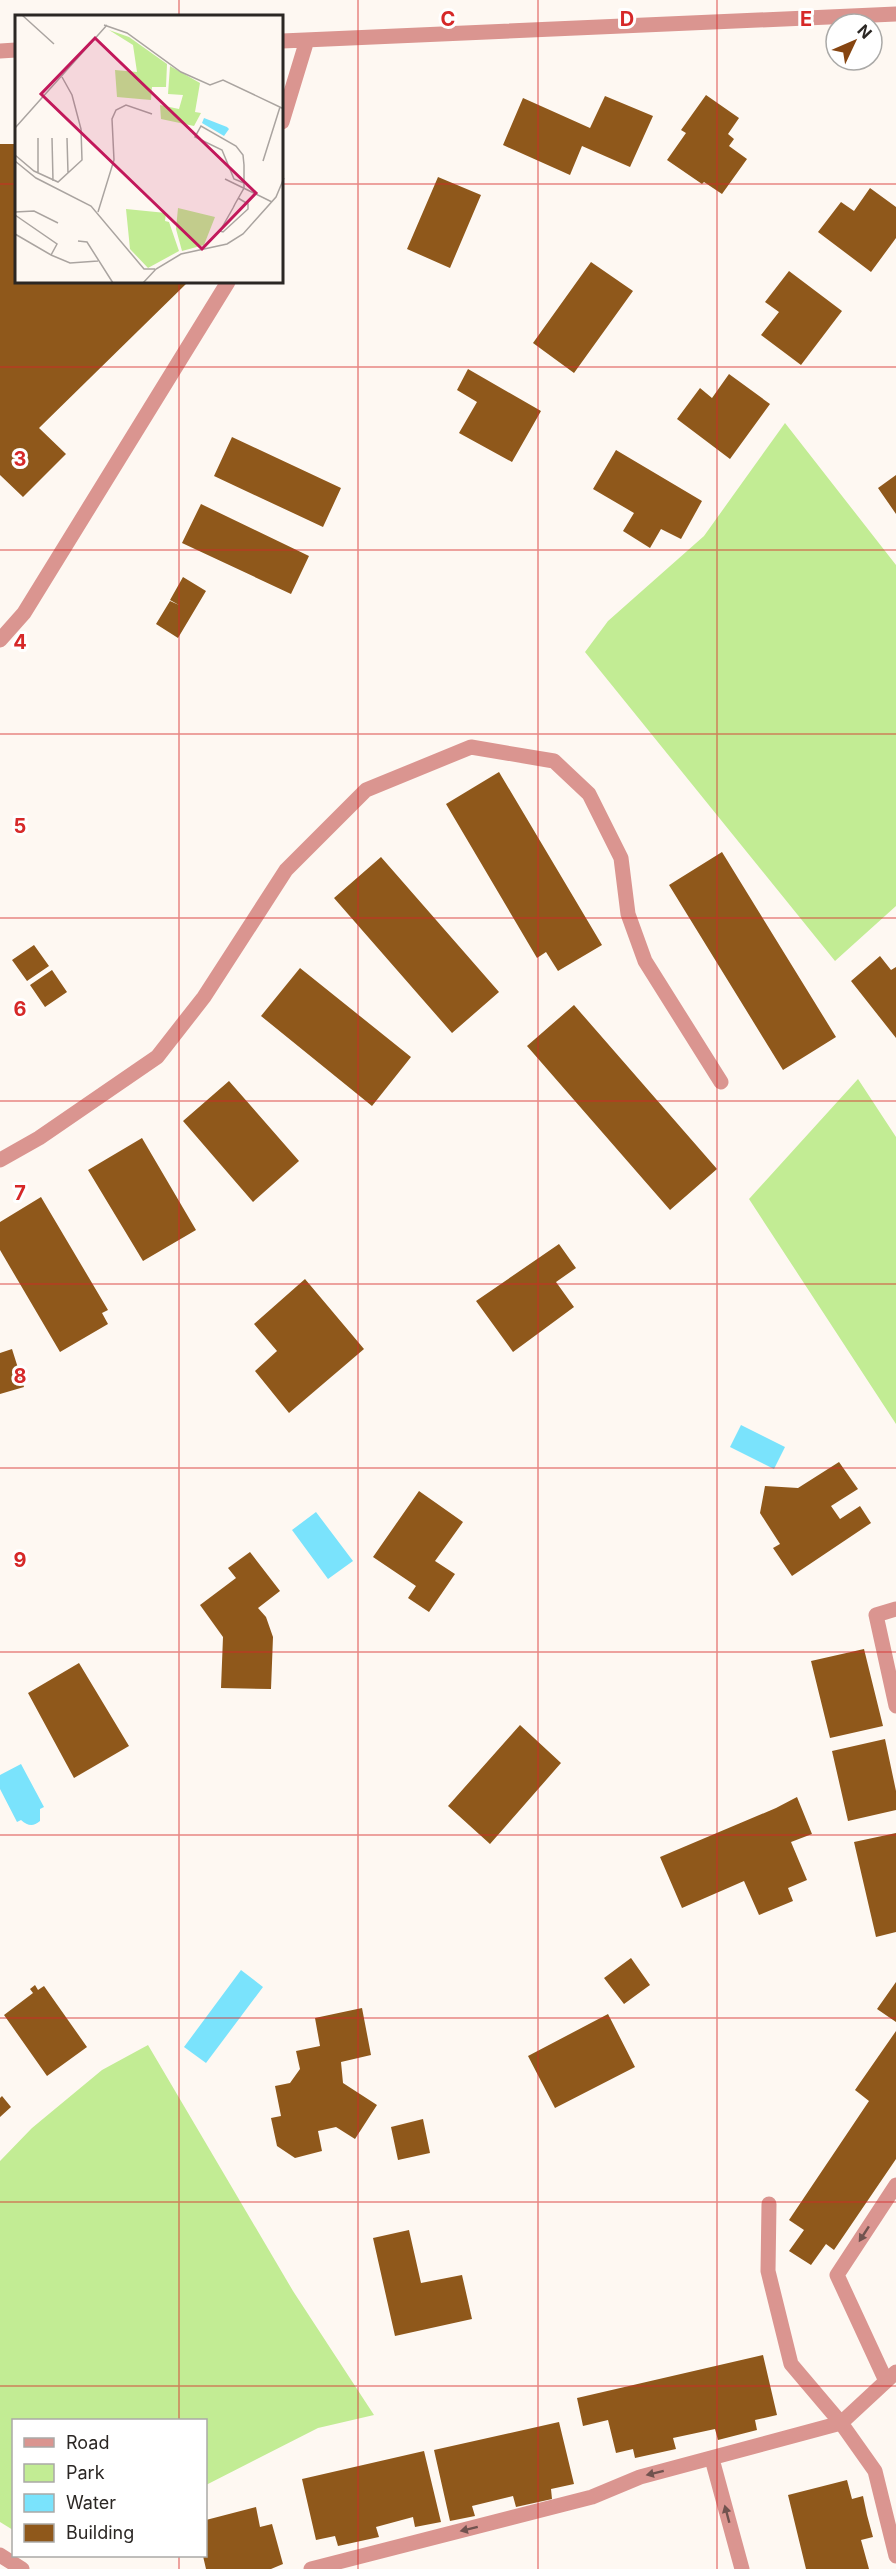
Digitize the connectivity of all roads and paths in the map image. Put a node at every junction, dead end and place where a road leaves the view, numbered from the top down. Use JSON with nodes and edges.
{"nodes":[{"id":1,"x":896,"y":14,"type":"edge"},
{"id":2,"x":307,"y":40,"type":"junction"},
{"id":3,"x":284,"y":41,"type":"edge"},
{"id":4,"x":15,"y":50,"type":"edge"},
{"id":5,"x":0,"y":51,"type":"edge"},
{"id":6,"x":284,"y":115,"type":"edge"},
{"id":7,"x":227,"y":284,"type":"edge"},
{"id":8,"x":0,"y":640,"type":"edge"},
{"id":9,"x":721,"y":1082,"type":"dead end"},
{"id":10,"x":0,"y":1160,"type":"edge"},
{"id":11,"x":896,"y":1609,"type":"edge"},
{"id":12,"x":896,"y":1706,"type":"edge"},
{"id":13,"x":896,"y":2185,"type":"edge"},
{"id":14,"x":769,"y":2204,"type":"dead end"},
{"id":15,"x":891,"y":2377,"type":"edge"},
{"id":16,"x":841,"y":2423,"type":"junction"},
{"id":17,"x":712,"y":2459,"type":"junction"},
{"id":18,"x":0,"y":2555,"type":"edge"},
{"id":19,"x":896,"y":2556,"type":"edge"},
{"id":20,"x":22,"y":2569,"type":"edge"},
{"id":21,"x":311,"y":2569,"type":"edge"},
{"id":22,"x":742,"y":2569,"type":"edge"}],
"edges":[{"from":1,"to":2,"type":"street"},
{"from":2,"to":3,"type":"street"},
{"from":2,"to":6,"type":"street"},
{"from":4,"to":5,"type":"street"},
{"from":7,"to":8,"type":"street"},
{"from":9,"to":10,"type":"street"},
{"from":11,"to":12,"type":"street"},
{"from":13,"to":15,"type":"street","one_way":true},
{"from":14,"to":16,"type":"street"},
{"from":15,"to":16,"type":"street"},
{"from":16,"to":17,"type":"street"},
{"from":16,"to":19,"type":"street"},
{"from":17,"to":21,"type":"street","one_way":true},
{"from":22,"to":17,"type":"street","one_way":true},
{"from":18,"to":20,"type":"street"}]}
